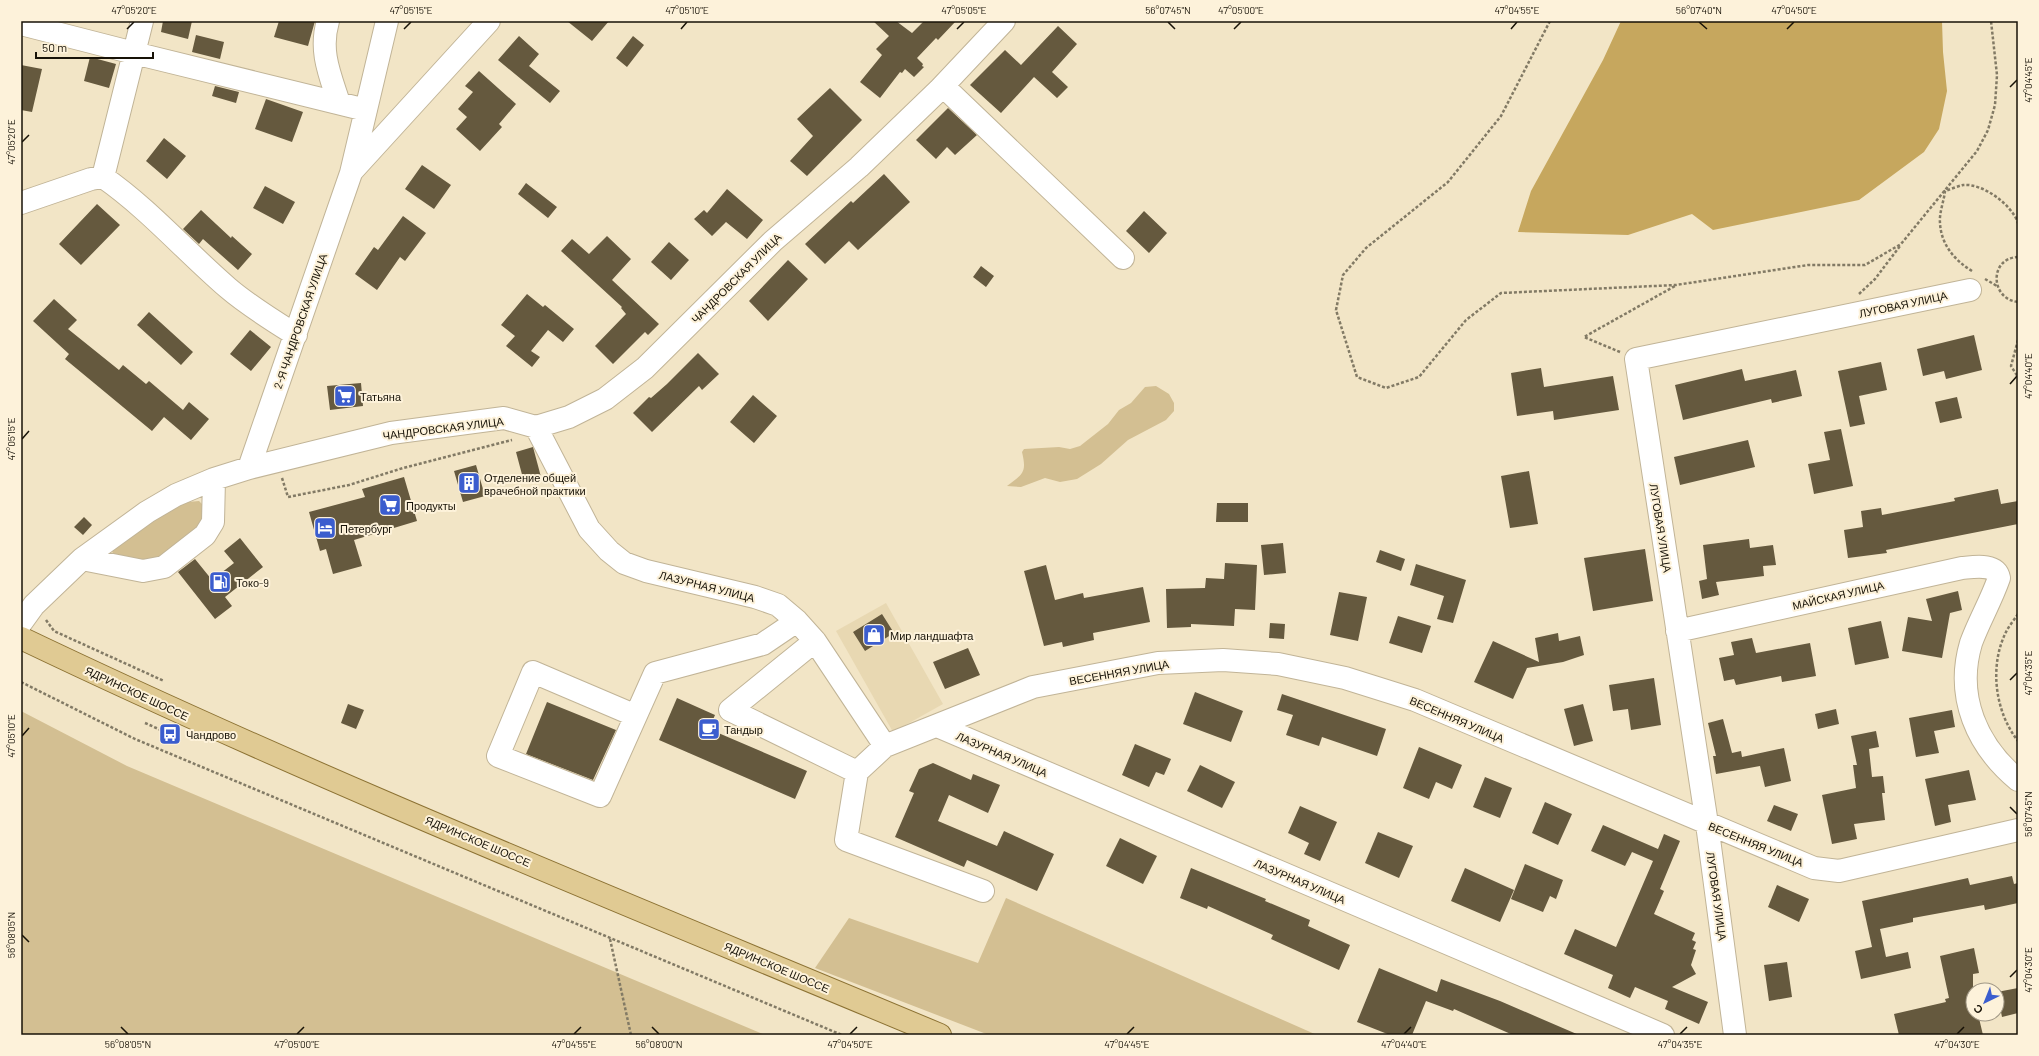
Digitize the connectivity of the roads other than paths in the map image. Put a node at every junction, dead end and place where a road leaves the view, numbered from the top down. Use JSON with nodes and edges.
{"nodes":[{"id":1,"x":142,"y":21,"type":"edge"},
{"id":2,"x":328,"y":21,"type":"edge"},
{"id":3,"x":386,"y":21,"type":"edge"},
{"id":4,"x":489,"y":21,"type":"edge"},
{"id":5,"x":1004,"y":21,"type":"edge"},
{"id":6,"x":21,"y":24,"type":"edge"},
{"id":7,"x":134,"y":53,"type":"junction"},
{"id":8,"x":943,"y":86,"type":"junction"},
{"id":9,"x":339,"y":103,"type":"junction"},
{"id":10,"x":366,"y":110,"type":"junction"},
{"id":11,"x":351,"y":173,"type":"junction"},
{"id":12,"x":103,"y":177,"type":"junction"},
{"id":13,"x":21,"y":203,"type":"edge"},
{"id":14,"x":1123,"y":258,"type":"dead end"},
{"id":15,"x":1977,"y":281,"type":"road end"},
{"id":16,"x":296,"y":335,"type":"junction"},
{"id":17,"x":536,"y":426,"type":"junction"},
{"id":18,"x":249,"y":468,"type":"junction"},
{"id":19,"x":214,"y":479,"type":"junction"},
{"id":20,"x":82,"y":559,"type":"junction"},
{"id":21,"x":797,"y":622,"type":"junction"},
{"id":22,"x":21,"y":623,"type":"edge"},
{"id":23,"x":1677,"y":631,"type":"junction"},
{"id":24,"x":21,"y":638,"type":"edge"},
{"id":25,"x":815,"y":641,"type":"junction"},
{"id":26,"x":634,"y":715,"type":"junction"},
{"id":27,"x":937,"y":726,"type":"junction"},
{"id":28,"x":884,"y":746,"type":"junction"},
{"id":29,"x":857,"y":772,"type":"junction"},
{"id":30,"x":2016,"y":775,"type":"edge"},
{"id":31,"x":1707,"y":824,"type":"junction"},
{"id":32,"x":2018,"y":830,"type":"edge"},
{"id":33,"x":983,"y":891,"type":"dead end"},
{"id":34,"x":940,"y":1035,"type":"edge"},
{"id":35,"x":1663,"y":1035,"type":"edge"},
{"id":36,"x":1735,"y":1035,"type":"edge"}],
"edges":[{"from":1,"to":7,"type":"street"},
{"from":2,"to":9,"type":"street"},
{"from":3,"to":10,"type":"street","name":"2-Я ЧАНДРОВСКАЯ УЛИЦА"},
{"from":4,"to":11,"type":"street","name":"2-Я ЧАНДРОВСКАЯ УЛИЦА"},
{"from":5,"to":8,"type":"street","name":"ЧАНДРОВСКАЯ УЛИЦА"},
{"from":6,"to":7,"type":"street"},
{"from":7,"to":9,"type":"street"},
{"from":7,"to":12,"type":"street"},
{"from":8,"to":14,"type":"street"},
{"from":8,"to":17,"type":"street","name":"ЧАНДРОВСКАЯ УЛИЦА"},
{"from":9,"to":10,"type":"street"},
{"from":10,"to":11,"type":"street","name":"2-Я ЧАНДРОВСКАЯ УЛИЦА"},
{"from":11,"to":16,"type":"street","name":"2-Я ЧАНДРОВСКАЯ УЛИЦА"},
{"from":12,"to":13,"type":"street"},
{"from":12,"to":16,"type":"street"},
{"from":15,"to":23,"type":"street","name":"ЛУГОВАЯ УЛИЦА"},
{"from":16,"to":18,"type":"street","name":"2-Я ЧАНДРОВСКАЯ УЛИЦА"},
{"from":17,"to":18,"type":"street","name":"ЧАНДРОВСКАЯ УЛИЦА"},
{"from":17,"to":21,"type":"street","name":"ЛАЗУРНАЯ УЛИЦА"},
{"from":18,"to":19,"type":"street","name":"ЧАНДРОВСКАЯ УЛИЦА"},
{"from":19,"to":20,"type":"street","name":"ЧАНДРОВСКАЯ УЛИЦА"},
{"from":19,"to":20,"type":"street"},
{"from":20,"to":22,"type":"street","name":"ЧАНДРОВСКАЯ УЛИЦА"},
{"from":21,"to":25,"type":"street","name":"ЛАЗУРНАЯ УЛИЦА"},
{"from":21,"to":26,"type":"street"},
{"from":23,"to":30,"type":"street","name":"МАЙСКАЯ УЛИЦА"},
{"from":23,"to":31,"type":"street","name":"ЛУГОВАЯ УЛИЦА"},
{"from":24,"to":34,"type":"main road","name":"ЯДРИНСКОЕ ШОССЕ"},
{"from":25,"to":28,"type":"street","name":"ЛАЗУРНАЯ УЛИЦА"},
{"from":25,"to":29,"type":"street"},
{"from":26,"to":26,"type":"street"},
{"from":27,"to":28,"type":"street","name":"ВЕСЕННЯЯ УЛИЦА"},
{"from":27,"to":31,"type":"street","name":"ВЕСЕННЯЯ УЛИЦА"},
{"from":27,"to":35,"type":"street","name":"ЛАЗУРНАЯ УЛИЦА"},
{"from":28,"to":29,"type":"street"},
{"from":29,"to":33,"type":"street"},
{"from":31,"to":32,"type":"street","name":"ВЕСЕННЯЯ УЛИЦА"},
{"from":31,"to":36,"type":"street","name":"ЛУГОВАЯ УЛИЦА"}]}
